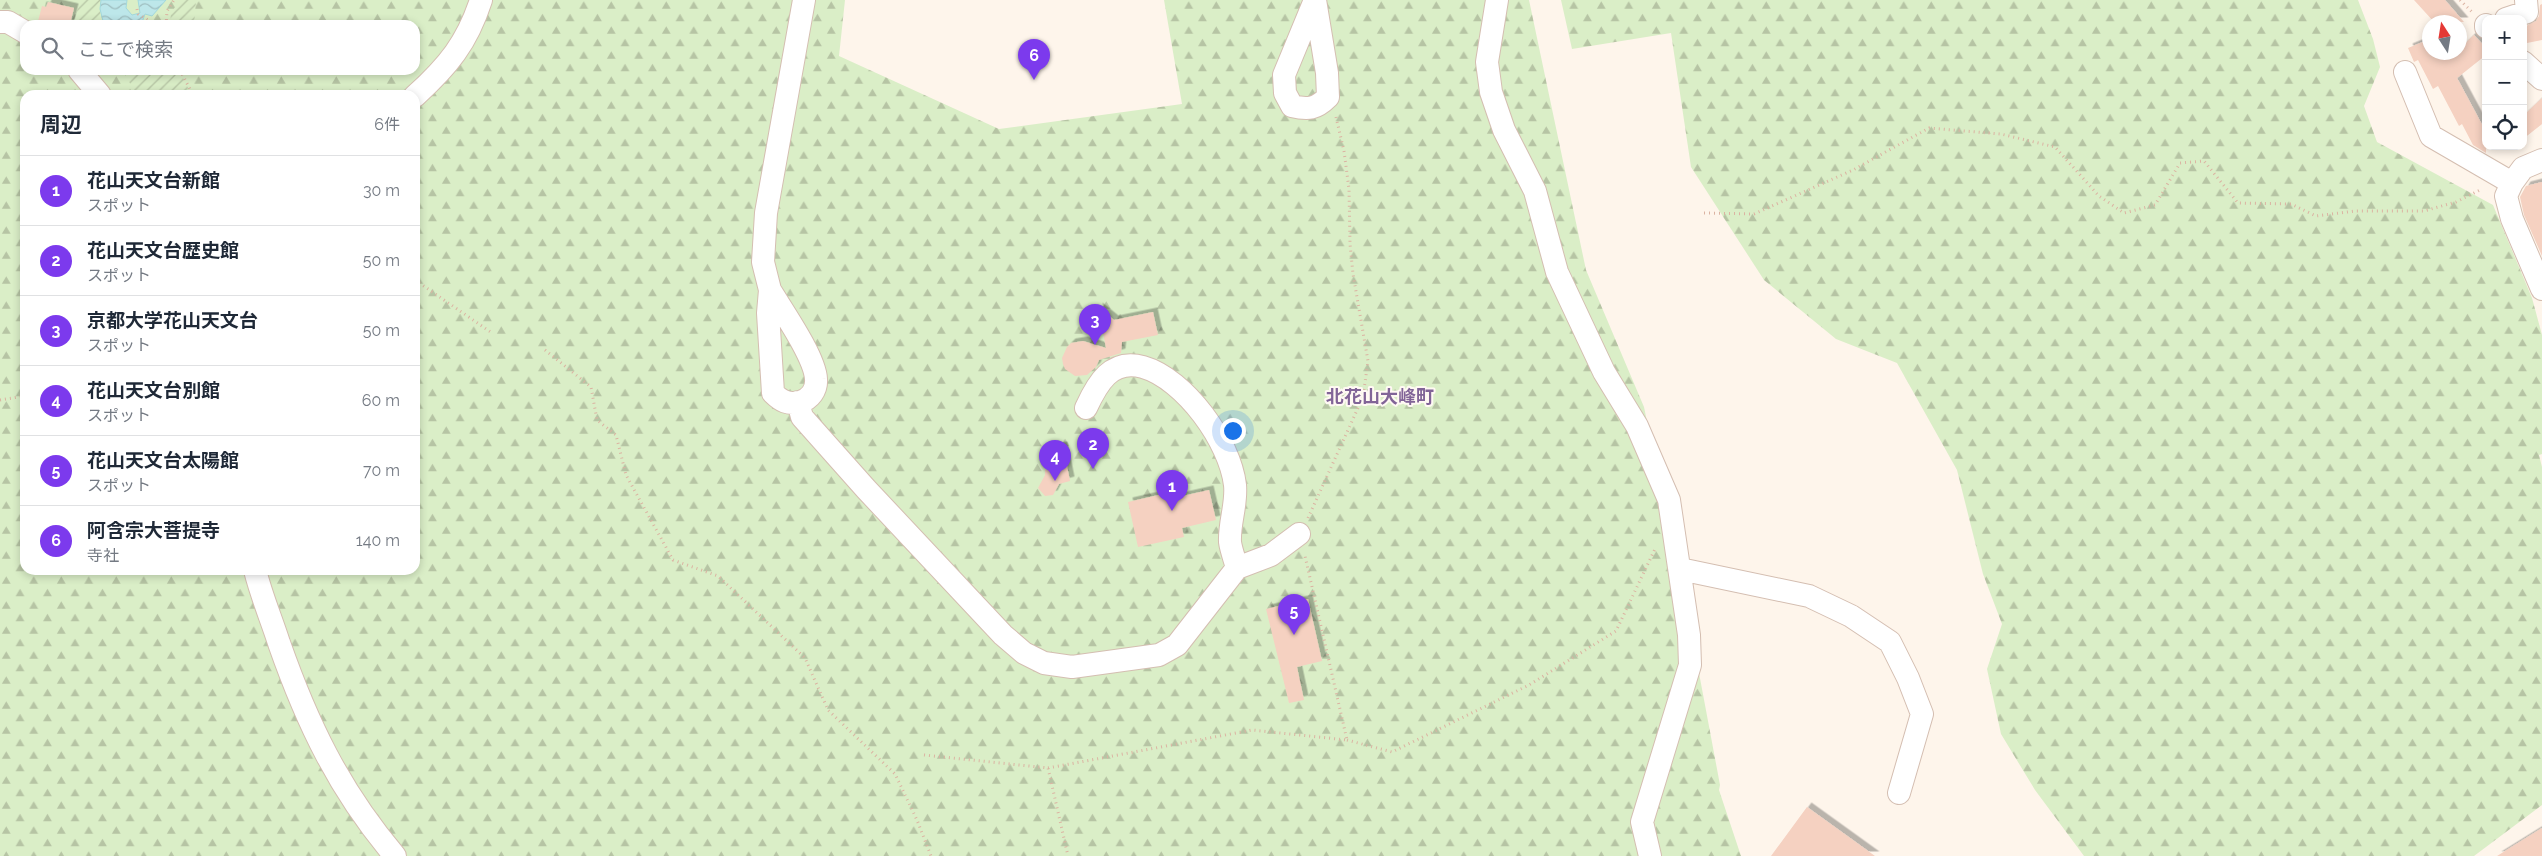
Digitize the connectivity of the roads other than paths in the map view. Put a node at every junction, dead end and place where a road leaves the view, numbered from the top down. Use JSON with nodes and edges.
{"nodes":[{"id":1,"x":482,"y":0,"type":"edge"},
{"id":2,"x":804,"y":0,"type":"edge"},
{"id":3,"x":1315,"y":0,"type":"edge"},
{"id":4,"x":1497,"y":0,"type":"edge"},
{"id":5,"x":2526,"y":0,"type":"edge"},
{"id":6,"x":2518,"y":15,"type":"edge"},
{"id":7,"x":0,"y":22,"type":"edge"},
{"id":8,"x":20,"y":29,"type":"edge"},
{"id":9,"x":2527,"y":66,"type":"edge"},
{"id":10,"x":2405,"y":72,"type":"dead end"},
{"id":11,"x":1327,"y":73,"type":"junction"},
{"id":12,"x":83,"y":75,"type":"edge"},
{"id":13,"x":1284,"y":75,"type":"junction"},
{"id":14,"x":2542,"y":79,"type":"edge"},
{"id":15,"x":96,"y":90,"type":"edge"},
{"id":16,"x":420,"y":91,"type":"edge"},
{"id":17,"x":2542,"y":160,"type":"edge"},
{"id":18,"x":2512,"y":183,"type":"junction"},
{"id":19,"x":2542,"y":289,"type":"edge"},
{"id":20,"x":770,"y":290,"type":"junction"},
{"id":21,"x":798,"y":402,"type":"junction"},
{"id":22,"x":1086,"y":408,"type":"dead end"},
{"id":23,"x":1299,"y":534,"type":"road end"},
{"id":24,"x":1237,"y":568,"type":"junction"},
{"id":25,"x":1680,"y":569,"type":"junction"},
{"id":26,"x":257,"y":575,"type":"edge"},
{"id":27,"x":1899,"y":792,"type":"dead end"},
{"id":28,"x":395,"y":856,"type":"edge"},
{"id":29,"x":1650,"y":856,"type":"edge"}],
"edges":[{"from":1,"to":16,"type":"street"},
{"from":2,"to":20,"type":"street"},
{"from":3,"to":11,"type":"street"},
{"from":3,"to":13,"type":"street"},
{"from":4,"to":25,"type":"street"},
{"from":5,"to":6,"type":"street"},
{"from":7,"to":8,"type":"street"},
{"from":9,"to":14,"type":"street"},
{"from":10,"to":18,"type":"street"},
{"from":11,"to":13,"type":"street"},
{"from":11,"to":13,"type":"street"},
{"from":12,"to":15,"type":"street"},
{"from":17,"to":18,"type":"street"},
{"from":18,"to":19,"type":"street"},
{"from":20,"to":21,"type":"street"},
{"from":20,"to":21,"type":"street"},
{"from":21,"to":24,"type":"street"},
{"from":22,"to":24,"type":"street"},
{"from":23,"to":24,"type":"street"},
{"from":25,"to":27,"type":"street"},
{"from":25,"to":29,"type":"street"},
{"from":26,"to":28,"type":"street"}]}
